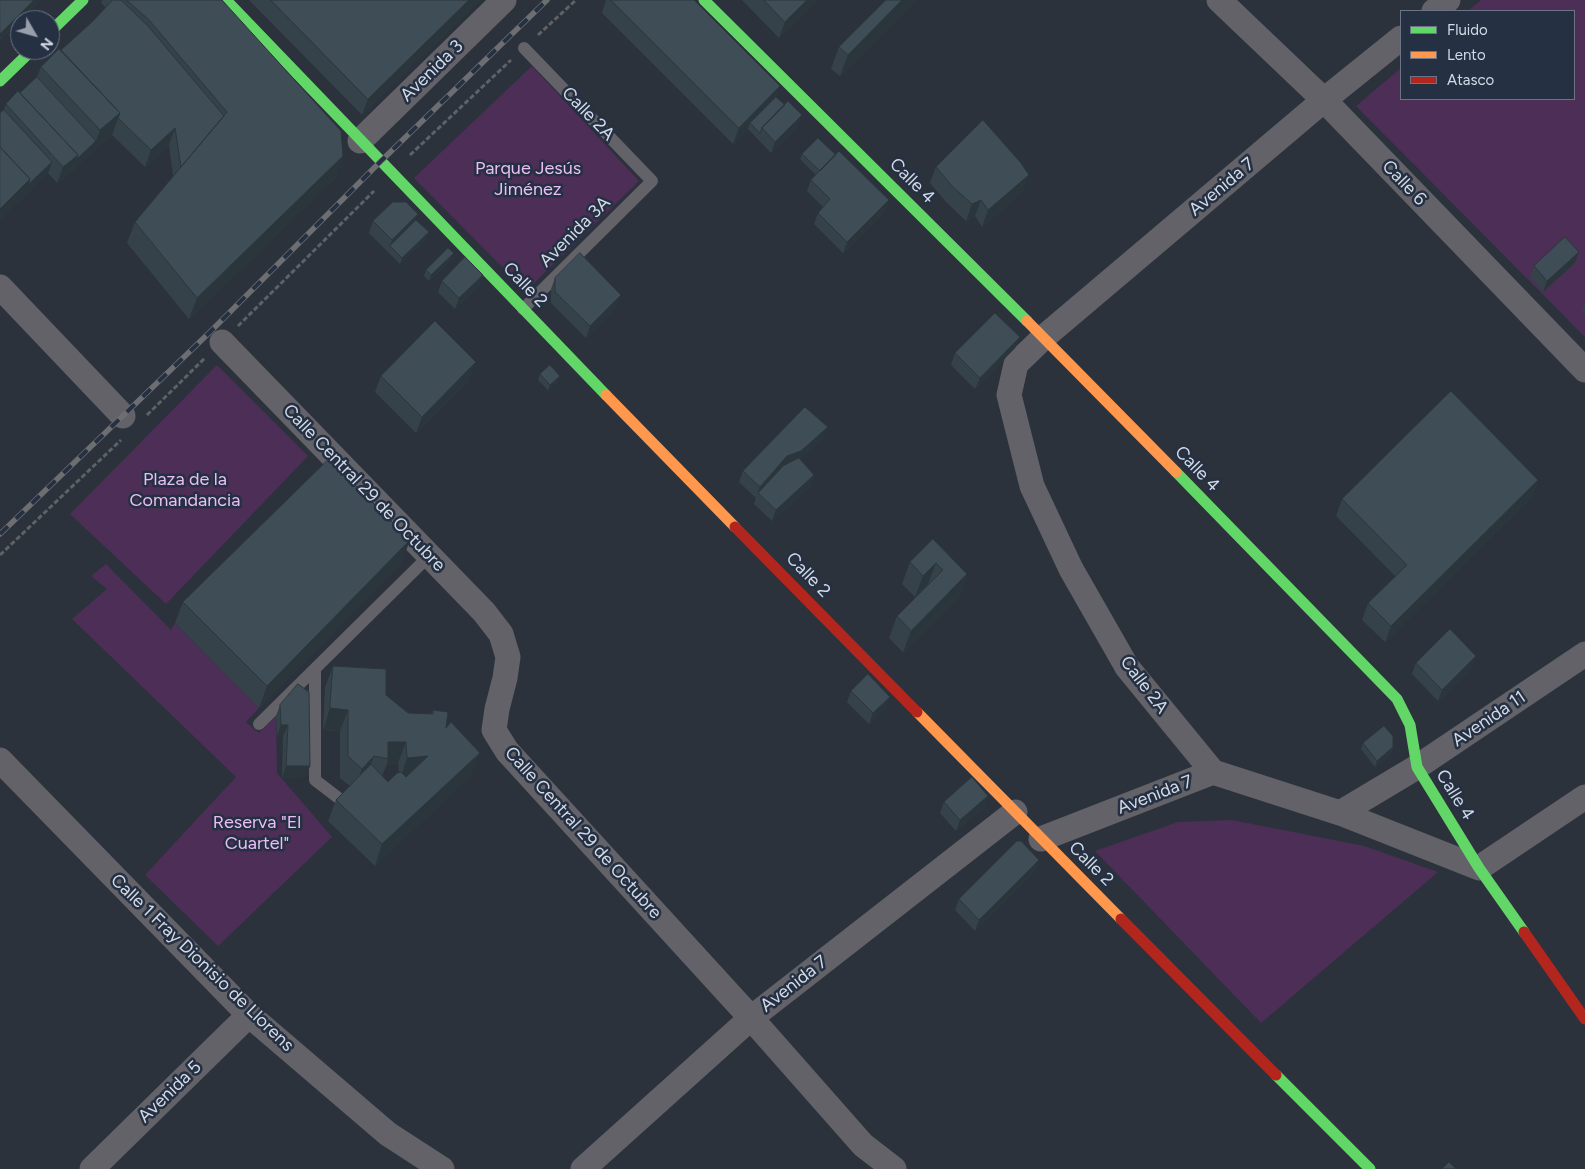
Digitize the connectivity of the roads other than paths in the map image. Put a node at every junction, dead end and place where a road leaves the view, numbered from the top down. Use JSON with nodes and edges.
{"nodes":[{"id":1,"x":83,"y":0,"type":"edge"},
{"id":2,"x":226,"y":0,"type":"edge"},
{"id":3,"x":504,"y":0,"type":"edge"},
{"id":4,"x":704,"y":0,"type":"edge"},
{"id":5,"x":1219,"y":0,"type":"edge"},
{"id":6,"x":1448,"y":0,"type":"edge"},
{"id":7,"x":1435,"y":10,"type":"edge"},
{"id":8,"x":60,"y":22,"type":"edge"},
{"id":9,"x":1400,"y":39,"type":"edge"},
{"id":10,"x":524,"y":48,"type":"dead end"},
{"id":11,"x":22,"y":60,"type":"edge"},
{"id":12,"x":0,"y":81,"type":"edge"},
{"id":13,"x":1324,"y":100,"type":"junction"},
{"id":14,"x":360,"y":141,"type":"junction"},
{"id":15,"x":652,"y":181,"type":"joint"},
{"id":16,"x":0,"y":287,"type":"edge"},
{"id":17,"x":523,"y":309,"type":"junction"},
{"id":18,"x":1044,"y":337,"type":"junction"},
{"id":19,"x":222,"y":342,"type":"road end"},
{"id":20,"x":1585,"y":370,"type":"edge"},
{"id":21,"x":131,"y":423,"type":"road end"},
{"id":22,"x":429,"y":556,"type":"junction"},
{"id":23,"x":1585,"y":654,"type":"edge"},
{"id":24,"x":315,"y":669,"type":"junction"},
{"id":25,"x":259,"y":724,"type":"dead end"},
{"id":26,"x":0,"y":760,"type":"edge"},
{"id":27,"x":1418,"y":767,"type":"junction"},
{"id":28,"x":1213,"y":772,"type":"junction"},
{"id":29,"x":1585,"y":797,"type":"edge"},
{"id":30,"x":341,"y":800,"type":"edge"},
{"id":31,"x":1015,"y":812,"type":"junction"},
{"id":32,"x":1340,"y":813,"type":"junction"},
{"id":33,"x":1041,"y":839,"type":"junction"},
{"id":34,"x":1480,"y":868,"type":"junction"},
{"id":35,"x":249,"y":1015,"type":"junction"},
{"id":36,"x":751,"y":1018,"type":"junction"},
{"id":37,"x":1585,"y":1019,"type":"edge"},
{"id":38,"x":92,"y":1169,"type":"edge"},
{"id":39,"x":442,"y":1169,"type":"edge"},
{"id":40,"x":583,"y":1169,"type":"edge"},
{"id":41,"x":894,"y":1169,"type":"edge"},
{"id":42,"x":1370,"y":1169,"type":"edge"}],
"edges":[{"from":1,"to":8,"type":"street"},
{"from":2,"to":14,"type":"street","name":"Calle 2"},
{"from":3,"to":14,"type":"street","name":"Avenida 3"},
{"from":4,"to":18,"type":"street","name":"Calle 4"},
{"from":5,"to":13,"type":"street","name":"Calle 6"},
{"from":6,"to":7,"type":"street"},
{"from":9,"to":13,"type":"street","name":"Avenida 7"},
{"from":10,"to":15,"type":"lane","name":"Calle 2A"},
{"from":11,"to":12,"type":"street"},
{"from":13,"to":18,"type":"street","name":"Avenida 7"},
{"from":13,"to":20,"type":"street","name":"Calle 6"},
{"from":14,"to":17,"type":"street","name":"Calle 2"},
{"from":15,"to":17,"type":"lane","name":"Avenida 3A"},
{"from":16,"to":21,"type":"street"},
{"from":17,"to":31,"type":"street","name":"Calle 2"},
{"from":18,"to":27,"type":"street","name":"Calle 4"},
{"from":18,"to":28,"type":"street","name":"Calle 2A"},
{"from":19,"to":22,"type":"street","name":"Calle Central 29 de Octubre"},
{"from":22,"to":24,"type":"lane"},
{"from":22,"to":36,"type":"street","name":"Calle Central 29 de Octubre"},
{"from":23,"to":27,"type":"street","name":"Avenida 11"},
{"from":24,"to":25,"type":"lane"},
{"from":24,"to":30,"type":"lane"},
{"from":26,"to":35,"type":"street","name":"Calle 1 Fray Dionisio de Llorens"},
{"from":27,"to":32,"type":"street","name":"Avenida 11"},
{"from":27,"to":34,"type":"street","name":"Calle 4"},
{"from":28,"to":32,"type":"street"},
{"from":28,"to":33,"type":"street","name":"Avenida 7"},
{"from":29,"to":34,"type":"street"},
{"from":31,"to":33,"type":"street","name":"Calle 2"},
{"from":31,"to":36,"type":"street","name":"Avenida 7"},
{"from":32,"to":34,"type":"street"},
{"from":33,"to":42,"type":"street","name":"Calle 2"},
{"from":34,"to":37,"type":"street","name":"Calle 4"},
{"from":35,"to":38,"type":"street","name":"Avenida 5"},
{"from":35,"to":39,"type":"street","name":"Calle 1 Fray Dionisio de Llorens"},
{"from":36,"to":40,"type":"street","name":"Avenida 7"},
{"from":36,"to":41,"type":"street","name":"Calle Central 29 de Octubre"}]}
